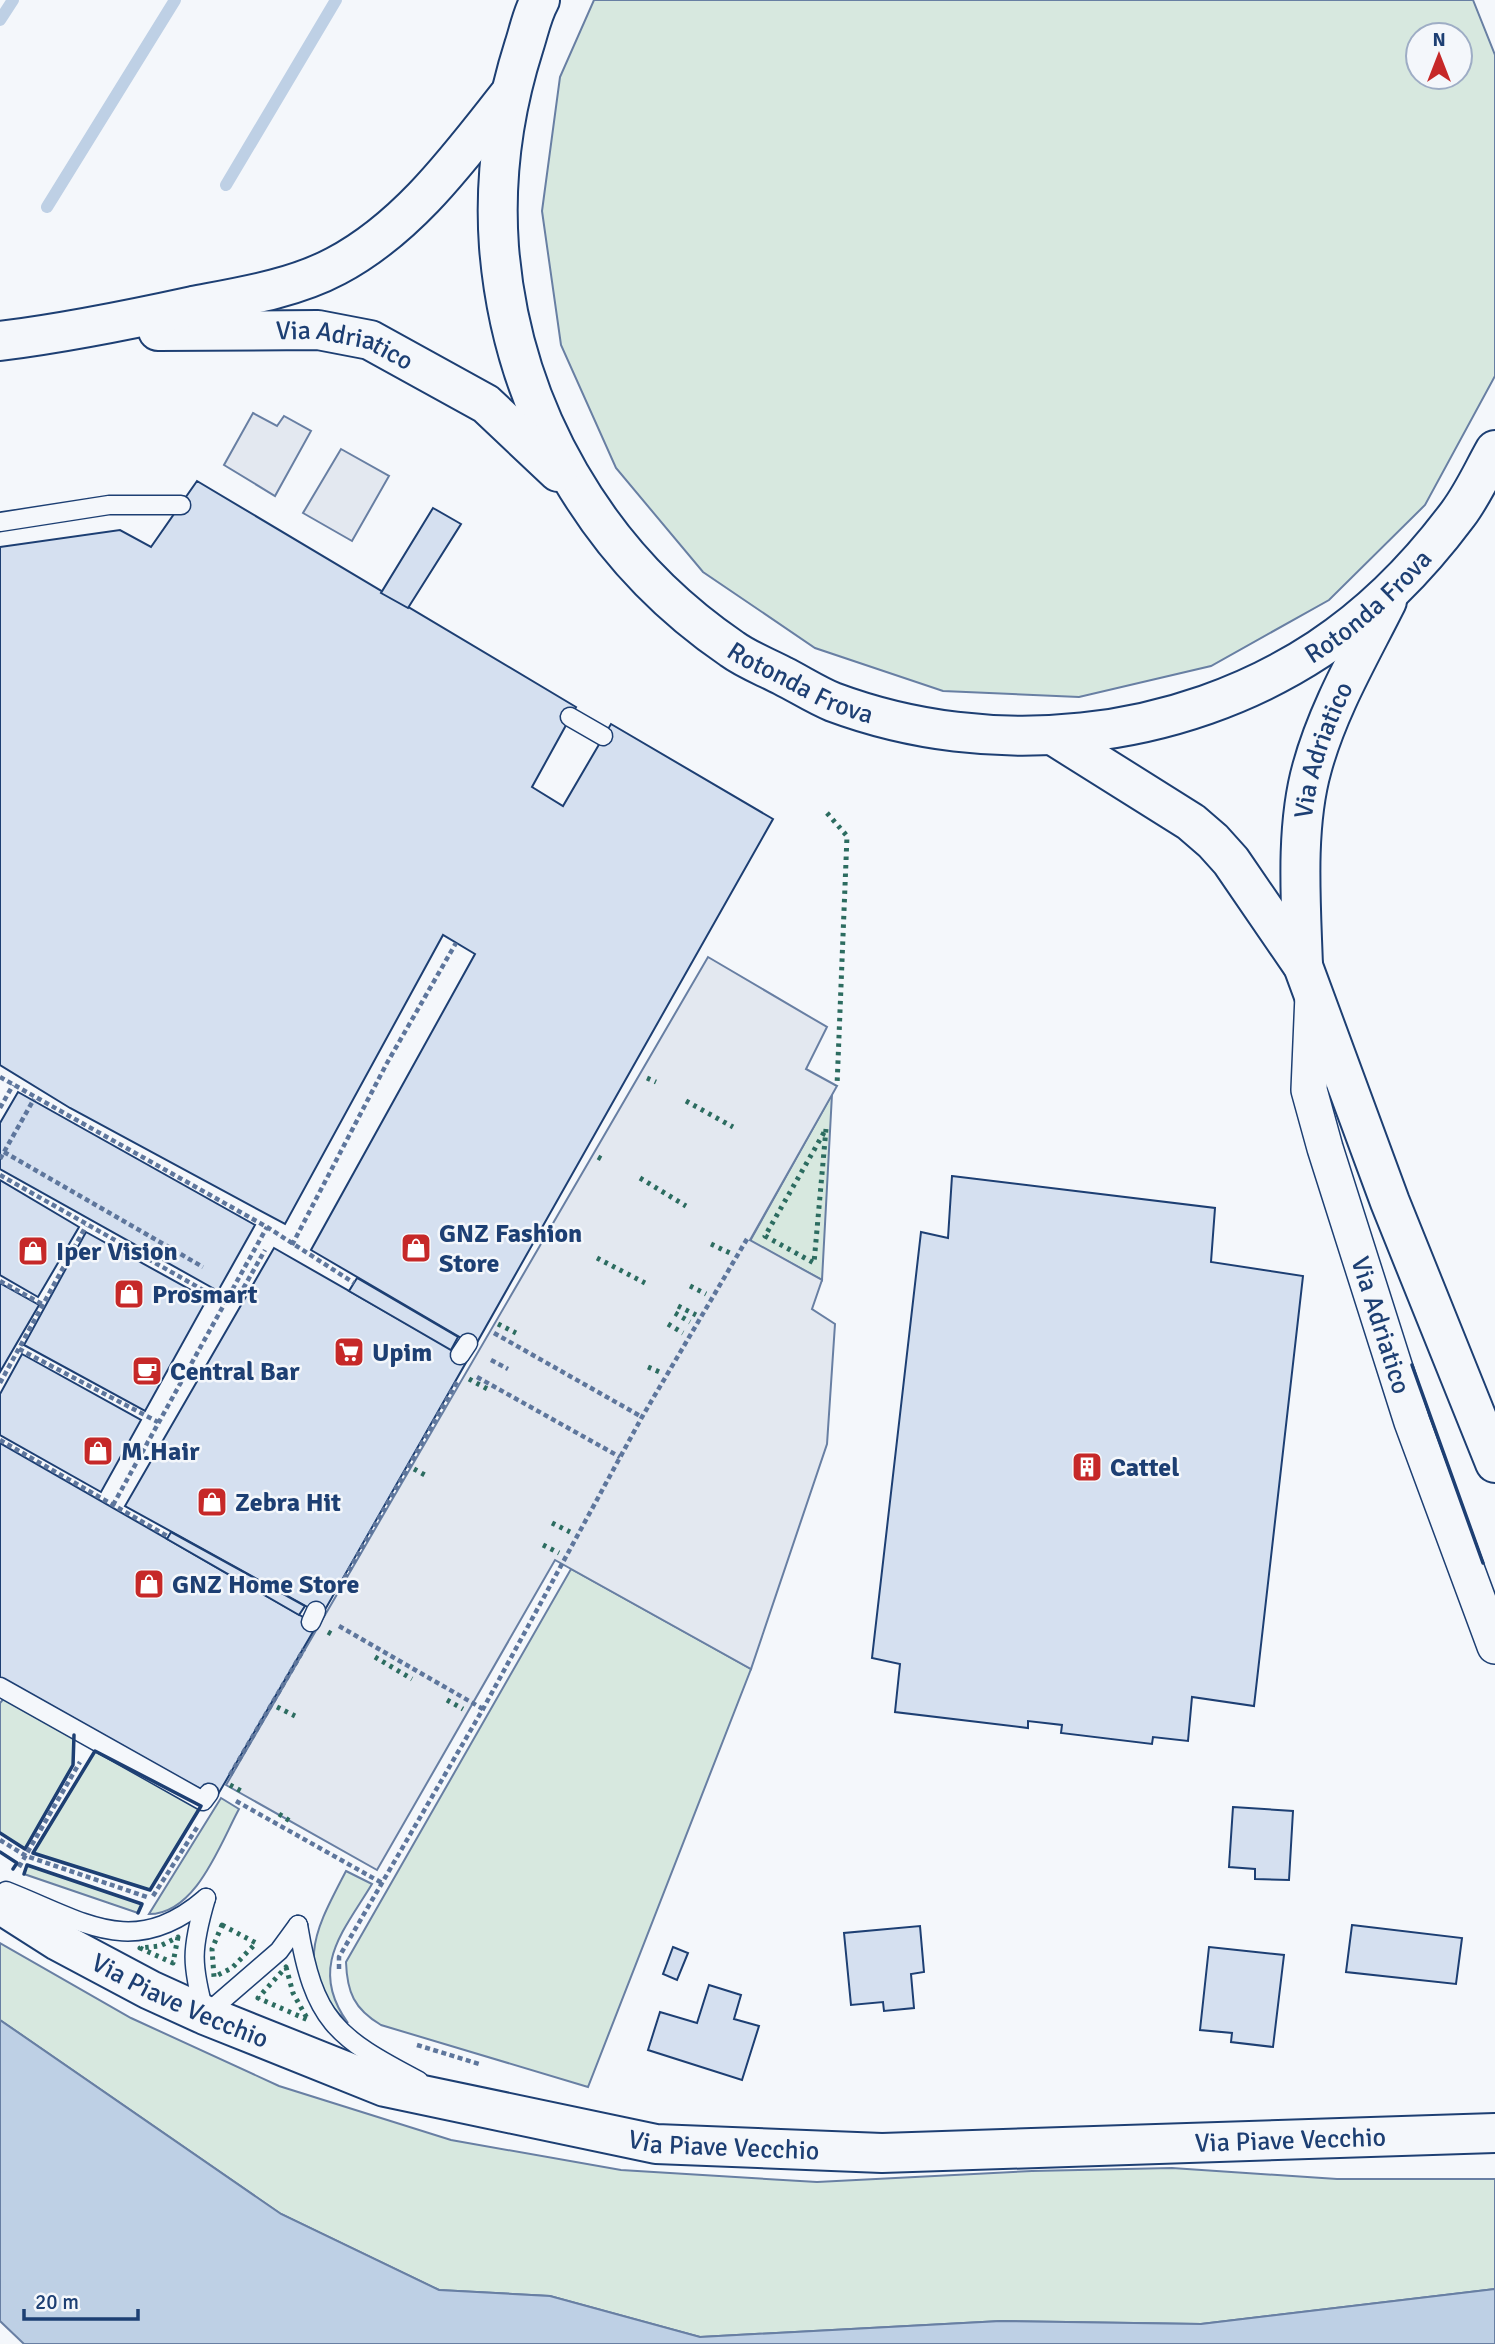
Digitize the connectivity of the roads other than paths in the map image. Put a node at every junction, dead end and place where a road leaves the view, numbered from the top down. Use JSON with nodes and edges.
{"nodes":[{"id":1,"x":540,"y":0,"type":"edge"},
{"id":2,"x":508,"y":96,"type":"junction"},
{"id":3,"x":65,"y":333,"type":"junction"},
{"id":4,"x":0,"y":341,"type":"edge"},
{"id":5,"x":1495,"y":450,"type":"edge"},
{"id":6,"x":577,"y":490,"type":"junction"},
{"id":7,"x":181,"y":505,"type":"dead end"},
{"id":8,"x":0,"y":522,"type":"edge"},
{"id":9,"x":1392,"y":591,"type":"junction"},
{"id":10,"x":570,"y":717,"type":"dead end"},
{"id":11,"x":603,"y":736,"type":"dead end"},
{"id":12,"x":1054,"y":736,"type":"junction"},
{"id":13,"x":1308,"y":981,"type":"junction"},
{"id":14,"x":1495,"y":1463,"type":"edge"},
{"id":15,"x":1495,"y":1646,"type":"edge"},
{"id":16,"x":0,"y":1687,"type":"edge"},
{"id":17,"x":209,"y":1793,"type":"dead end"},
{"id":18,"x":0,"y":1888,"type":"edge"},
{"id":19,"x":0,"y":1904,"type":"edge"},
{"id":20,"x":205,"y":2015,"type":"junction"},
{"id":21,"x":463,"y":2104,"type":"junction"},
{"id":22,"x":1495,"y":2133,"type":"edge"}],
"edges":[{"from":1,"to":2,"type":"main road","name":"Rotonda Frova"},
{"from":2,"to":3,"type":"main road","name":"Via Adriatico"},
{"from":2,"to":6,"type":"main road","name":"Rotonda Frova"},
{"from":3,"to":4,"type":"main road","name":"Via Adriatico"},
{"from":3,"to":6,"type":"main road","name":"Via Adriatico"},
{"from":5,"to":9,"type":"main road","name":"Rotonda Frova"},
{"from":6,"to":12,"type":"main road","name":"Rotonda Frova"},
{"from":7,"to":8,"type":"lane"},
{"from":9,"to":12,"type":"main road","name":"Rotonda Frova"},
{"from":9,"to":13,"type":"main road","name":"Via Adriatico"},
{"from":10,"to":11,"type":"lane"},
{"from":12,"to":13,"type":"main road","name":"Via Adriatico"},
{"from":13,"to":14,"type":"main road","name":"Via Adriatico"},
{"from":13,"to":15,"type":"street","name":"Via Adriatico"},
{"from":16,"to":17,"type":"lane"},
{"from":18,"to":20,"type":"lane"},
{"from":19,"to":20,"type":"main road","name":"Via Piave Vecchio"},
{"from":20,"to":21,"type":"main road","name":"Via Piave Vecchio"},
{"from":20,"to":21,"type":"lane"},
{"from":21,"to":22,"type":"main road","name":"Via Piave Vecchio"}]}
